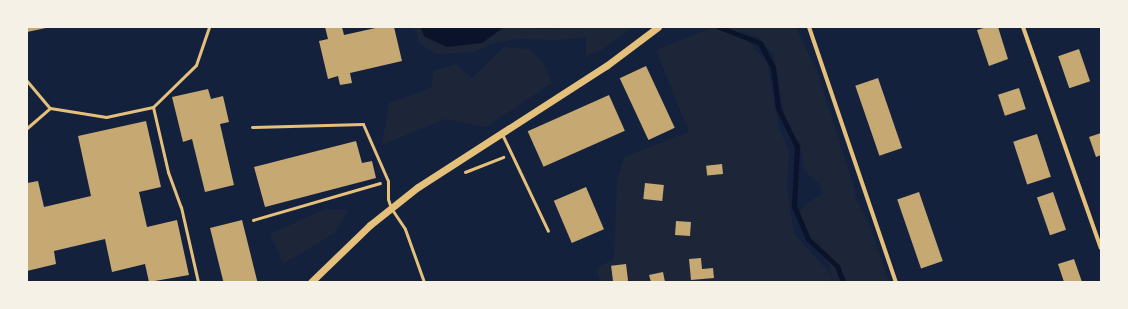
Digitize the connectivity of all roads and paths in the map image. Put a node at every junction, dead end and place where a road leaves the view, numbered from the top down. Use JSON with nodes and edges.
{"nodes":[{"id":1,"x":209,"y":27,"type":"edge"},
{"id":2,"x":658,"y":27,"type":"edge"},
{"id":3,"x":808,"y":27,"type":"edge"},
{"id":4,"x":1023,"y":27,"type":"edge"},
{"id":5,"x":27,"y":81,"type":"edge"},
{"id":6,"x":153,"y":107,"type":"junction"},
{"id":7,"x":50,"y":108,"type":"junction"},
{"id":8,"x":252,"y":126,"type":"dead end"},
{"id":9,"x":27,"y":128,"type":"edge"},
{"id":10,"x":502,"y":134,"type":"junction"},
{"id":11,"x":511,"y":154,"type":"junction"},
{"id":12,"x":451,"y":166,"type":"junction"},
{"id":13,"x":388,"y":181,"type":"junction"},
{"id":14,"x":390,"y":208,"type":"junction"},
{"id":15,"x":253,"y":220,"type":"dead end"},
{"id":16,"x":548,"y":231,"type":"dead end"},
{"id":17,"x":1101,"y":248,"type":"edge"},
{"id":18,"x":198,"y":282,"type":"edge"},
{"id":19,"x":311,"y":282,"type":"edge"},
{"id":20,"x":424,"y":282,"type":"edge"},
{"id":21,"x":896,"y":282,"type":"edge"}],
"edges":[{"from":1,"to":6,"type":"lane"},
{"from":2,"to":10,"type":"street"},
{"from":3,"to":21,"type":"street"},
{"from":4,"to":17,"type":"street"},
{"from":5,"to":7,"type":"lane"},
{"from":6,"to":7,"type":"lane"},
{"from":6,"to":18,"type":"lane"},
{"from":7,"to":9,"type":"lane"},
{"from":8,"to":13,"type":"lane"},
{"from":10,"to":11,"type":"lane"},
{"from":10,"to":12,"type":"street"},
{"from":11,"to":12,"type":"path"},
{"from":11,"to":16,"type":"lane"},
{"from":12,"to":14,"type":"street"},
{"from":13,"to":14,"type":"lane"},
{"from":13,"to":15,"type":"path"},
{"from":14,"to":19,"type":"street"},
{"from":14,"to":20,"type":"lane"}]}
